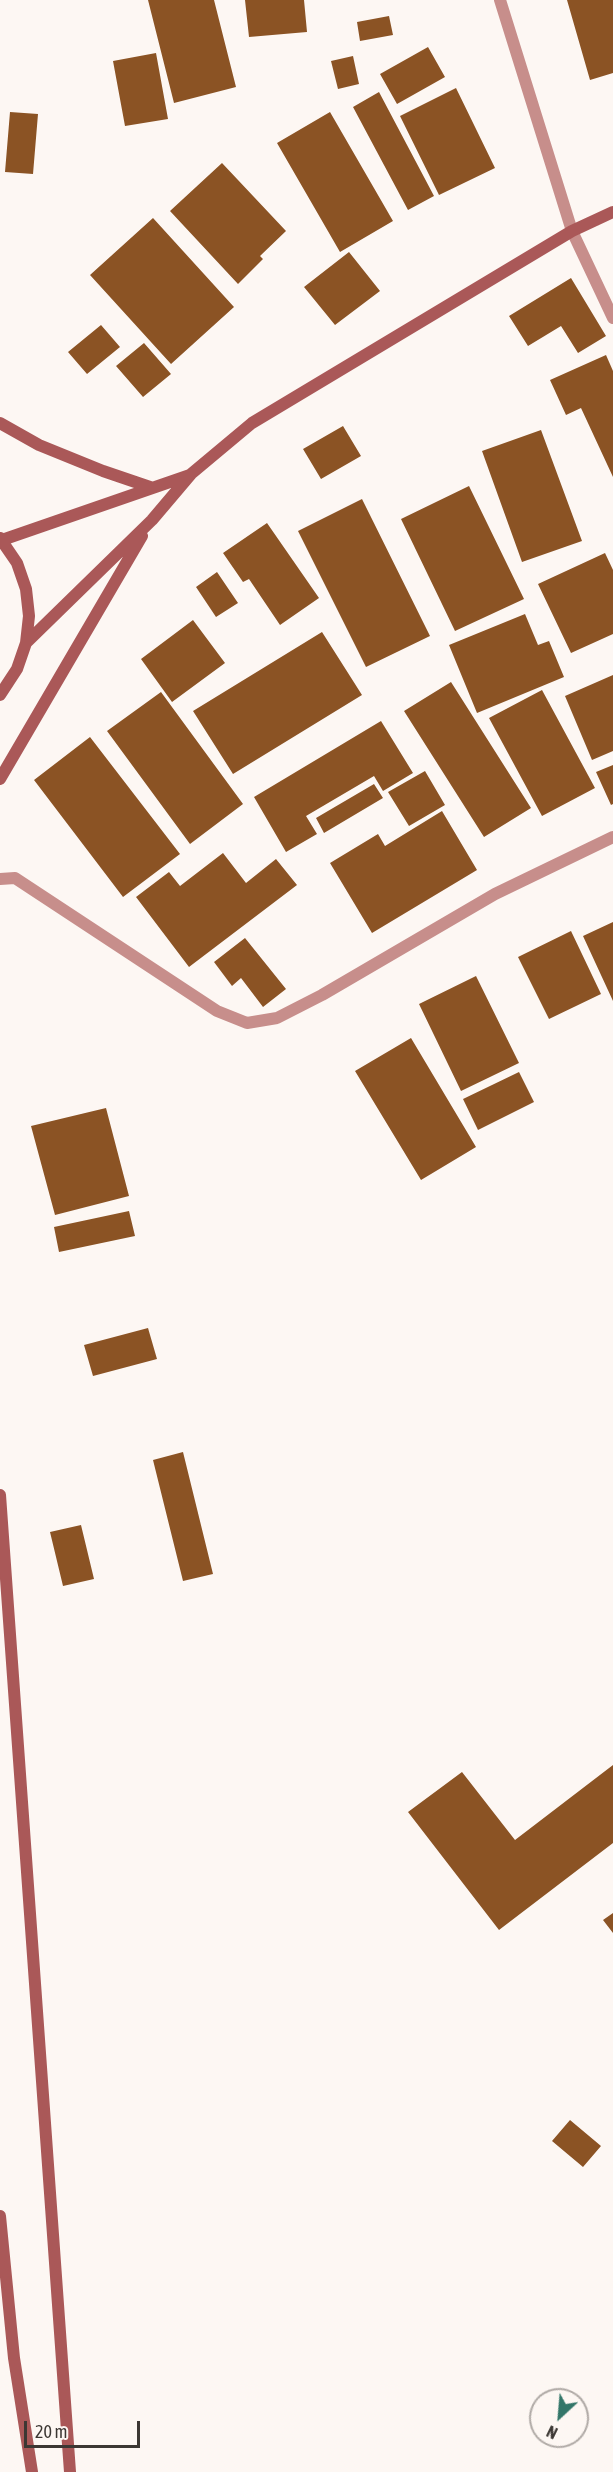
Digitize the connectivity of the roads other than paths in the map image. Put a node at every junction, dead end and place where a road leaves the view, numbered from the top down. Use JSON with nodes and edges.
{"nodes":[{"id":1,"x":500,"y":0,"type":"edge"},
{"id":2,"x":613,"y":212,"type":"edge"},
{"id":3,"x":572,"y":231,"type":"junction"},
{"id":4,"x":613,"y":318,"type":"edge"},
{"id":5,"x":0,"y":423,"type":"edge"},
{"id":6,"x":191,"y":474,"type":"junction"},
{"id":7,"x":150,"y":487,"type":"junction"},
{"id":8,"x":152,"y":520,"type":"junction"},
{"id":9,"x":1,"y":539,"type":"edge"},
{"id":10,"x":26,"y":643,"type":"junction"},
{"id":11,"x":0,"y":695,"type":"edge"},
{"id":12,"x":0,"y":779,"type":"edge"},
{"id":13,"x":613,"y":837,"type":"edge"},
{"id":14,"x":0,"y":879,"type":"edge"},
{"id":15,"x":0,"y":1495,"type":"edge"},
{"id":16,"x":0,"y":2216,"type":"edge"},
{"id":17,"x":32,"y":2472,"type":"edge"},
{"id":18,"x":70,"y":2472,"type":"edge"}],
"edges":[{"from":1,"to":3,"type":"street"},
{"from":2,"to":3,"type":"main road"},
{"from":3,"to":4,"type":"street"},
{"from":3,"to":6,"type":"main road"},
{"from":5,"to":7,"type":"main road"},
{"from":6,"to":7,"type":"main road"},
{"from":6,"to":8,"type":"main road"},
{"from":7,"to":9,"type":"main road"},
{"from":8,"to":10,"type":"main road"},
{"from":8,"to":12,"type":"main road"},
{"from":9,"to":10,"type":"main road"},
{"from":10,"to":11,"type":"main road"},
{"from":13,"to":14,"type":"street"},
{"from":15,"to":18,"type":"main road"},
{"from":16,"to":17,"type":"main road"}]}
